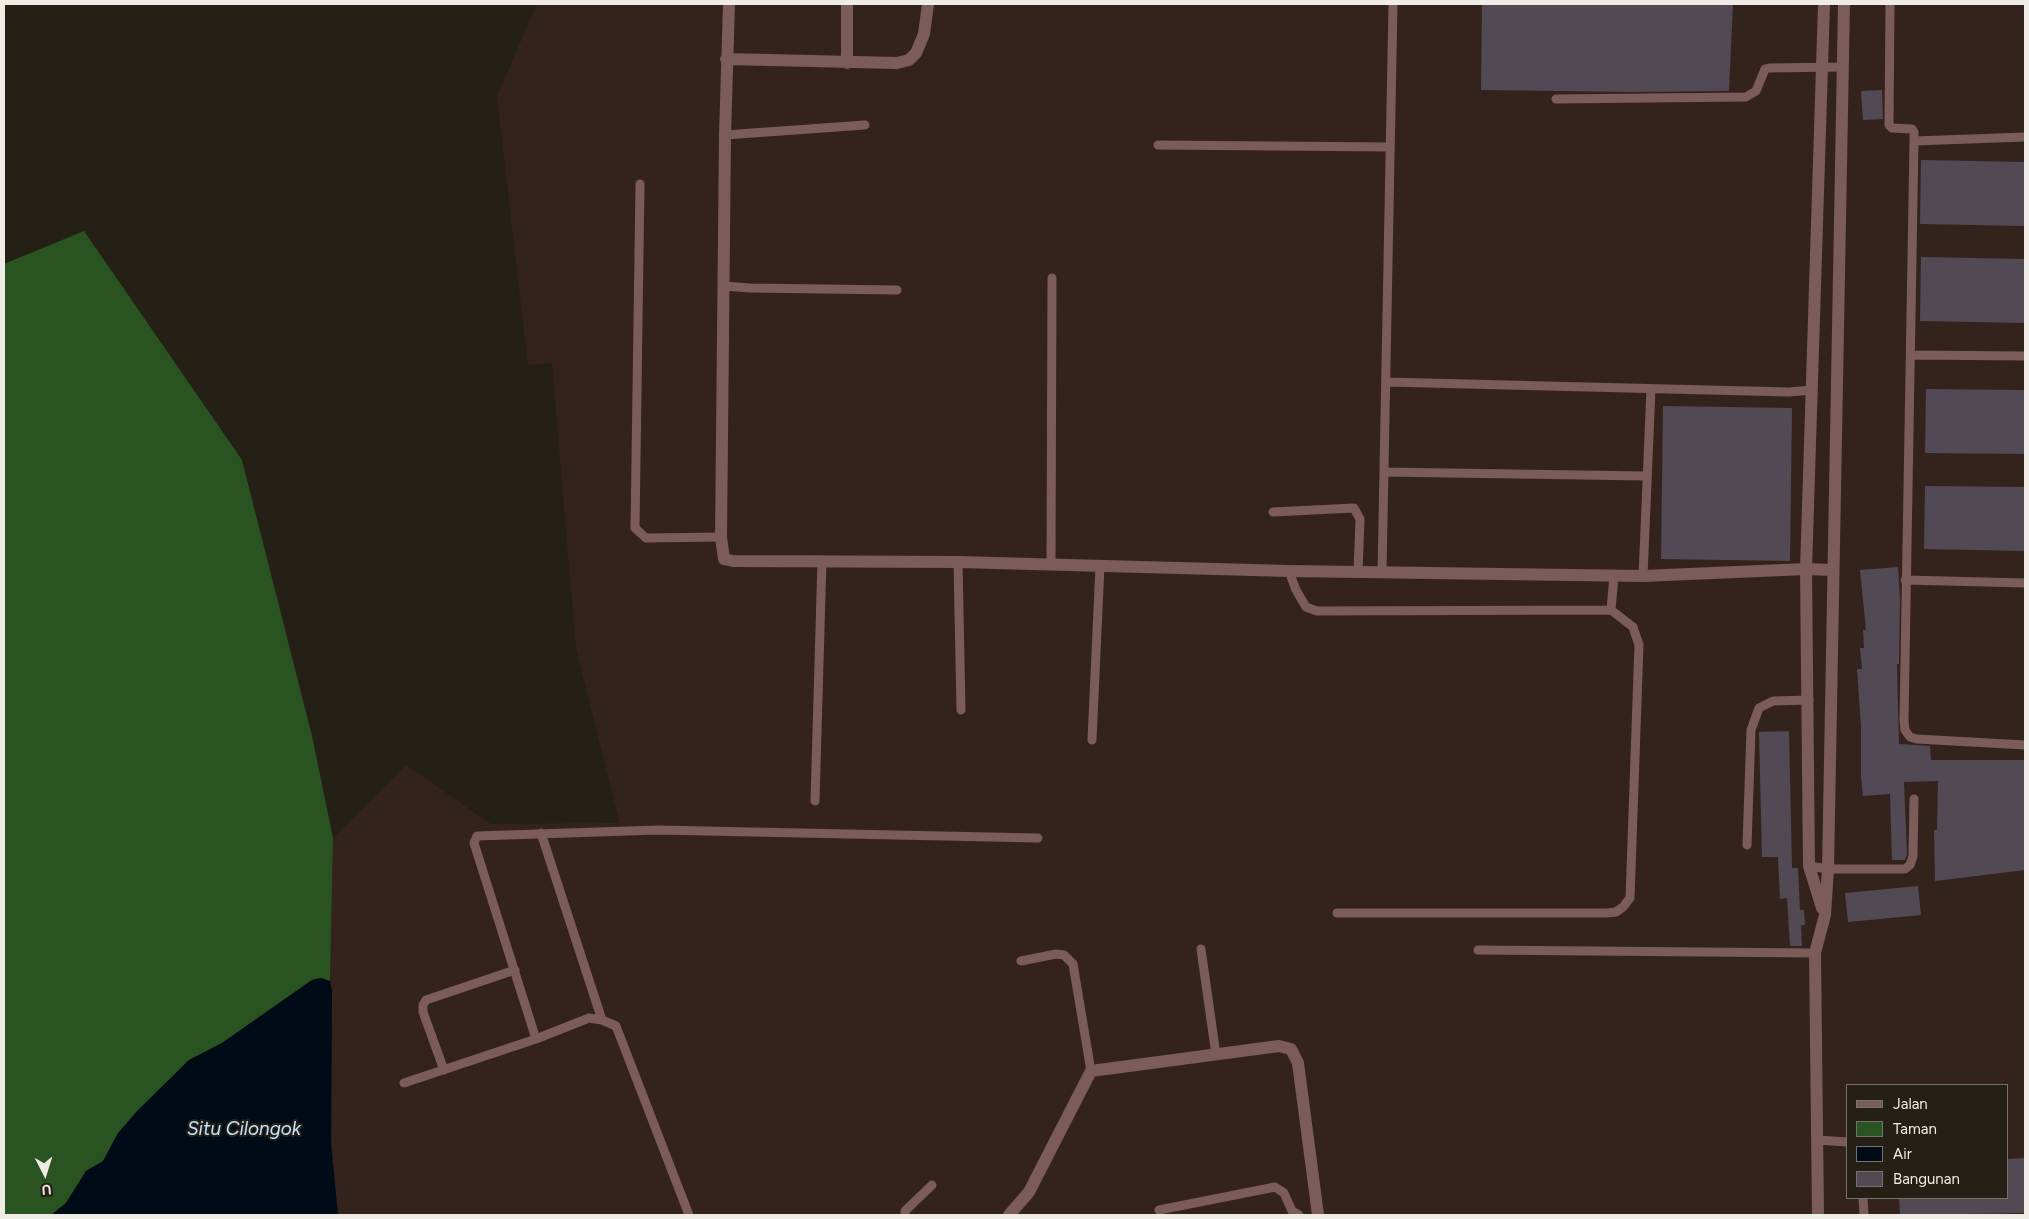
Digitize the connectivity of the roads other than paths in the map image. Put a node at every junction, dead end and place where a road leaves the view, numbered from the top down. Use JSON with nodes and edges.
{"nodes":[{"id":1,"x":729,"y":4,"type":"edge"},
{"id":2,"x":847,"y":4,"type":"edge"},
{"id":3,"x":928,"y":4,"type":"edge"},
{"id":4,"x":1393,"y":4,"type":"edge"},
{"id":5,"x":1824,"y":4,"type":"edge"},
{"id":6,"x":1844,"y":4,"type":"edge"},
{"id":7,"x":1890,"y":4,"type":"edge"},
{"id":8,"x":726,"y":60,"type":"junction"},
{"id":9,"x":847,"y":63,"type":"junction"},
{"id":10,"x":1822,"y":66,"type":"junction"},
{"id":11,"x":1842,"y":67,"type":"junction"},
{"id":12,"x":1556,"y":99,"type":"dead end"},
{"id":13,"x":865,"y":124,"type":"dead end"},
{"id":14,"x":724,"y":135,"type":"junction"},
{"id":15,"x":2025,"y":137,"type":"edge"},
{"id":16,"x":1914,"y":141,"type":"junction"},
{"id":17,"x":1158,"y":145,"type":"dead end"},
{"id":18,"x":1390,"y":147,"type":"junction"},
{"id":19,"x":640,"y":184,"type":"dead end"},
{"id":20,"x":1816,"y":250,"type":"junction"},
{"id":21,"x":1839,"y":252,"type":"junction"},
{"id":22,"x":1052,"y":278,"type":"dead end"},
{"id":23,"x":724,"y":286,"type":"junction"},
{"id":24,"x":897,"y":290,"type":"dead end"},
{"id":25,"x":1911,"y":355,"type":"junction"},
{"id":26,"x":2025,"y":356,"type":"edge"},
{"id":27,"x":1386,"y":382,"type":"junction"},
{"id":28,"x":1651,"y":389,"type":"junction"},
{"id":29,"x":1812,"y":390,"type":"junction"},
{"id":30,"x":1384,"y":472,"type":"junction"},
{"id":31,"x":1647,"y":476,"type":"junction"},
{"id":32,"x":1273,"y":512,"type":"dead end"},
{"id":33,"x":721,"y":537,"type":"junction"},
{"id":34,"x":822,"y":560,"type":"junction"},
{"id":35,"x":958,"y":562,"type":"junction"},
{"id":36,"x":1050,"y":564,"type":"junction"},
{"id":37,"x":1100,"y":566,"type":"junction"},
{"id":38,"x":1806,"y":570,"type":"junction"},
{"id":39,"x":1832,"y":570,"type":"junction"},
{"id":40,"x":1289,"y":571,"type":"junction"},
{"id":41,"x":1358,"y":572,"type":"junction"},
{"id":42,"x":1382,"y":572,"type":"junction"},
{"id":43,"x":1614,"y":576,"type":"junction"},
{"id":44,"x":1643,"y":576,"type":"junction"},
{"id":45,"x":1905,"y":580,"type":"junction"},
{"id":46,"x":2025,"y":583,"type":"edge"},
{"id":47,"x":1611,"y":610,"type":"junction"},
{"id":48,"x":1809,"y":700,"type":"junction"},
{"id":49,"x":961,"y":710,"type":"dead end"},
{"id":50,"x":1092,"y":740,"type":"dead end"},
{"id":51,"x":2025,"y":745,"type":"edge"},
{"id":52,"x":1914,"y":799,"type":"dead end"},
{"id":53,"x":815,"y":801,"type":"dead end"},
{"id":54,"x":541,"y":833,"type":"junction"},
{"id":55,"x":1038,"y":838,"type":"dead end"},
{"id":56,"x":1747,"y":845,"type":"dead end"},
{"id":57,"x":1809,"y":866,"type":"junction"},
{"id":58,"x":1828,"y":869,"type":"junction"},
{"id":59,"x":1337,"y":913,"type":"dead end"},
{"id":60,"x":1824,"y":915,"type":"junction"},
{"id":61,"x":1201,"y":949,"type":"dead end"},
{"id":62,"x":1478,"y":950,"type":"dead end"},
{"id":63,"x":1815,"y":953,"type":"junction"},
{"id":64,"x":1021,"y":961,"type":"dead end"},
{"id":65,"x":515,"y":970,"type":"junction"},
{"id":66,"x":602,"y":1020,"type":"junction"},
{"id":67,"x":536,"y":1039,"type":"junction"},
{"id":68,"x":1216,"y":1055,"type":"junction"},
{"id":69,"x":444,"y":1070,"type":"junction"},
{"id":70,"x":1091,"y":1071,"type":"junction"},
{"id":71,"x":404,"y":1083,"type":"dead end"},
{"id":72,"x":1817,"y":1140,"type":"junction"},
{"id":73,"x":1846,"y":1142,"type":"edge"},
{"id":74,"x":932,"y":1185,"type":"dead end"},
{"id":75,"x":1864,"y":1199,"type":"edge"},
{"id":76,"x":1159,"y":1210,"type":"dead end"},
{"id":77,"x":689,"y":1215,"type":"edge"},
{"id":78,"x":905,"y":1215,"type":"edge"},
{"id":79,"x":1009,"y":1215,"type":"edge"},
{"id":80,"x":1299,"y":1215,"type":"edge"},
{"id":81,"x":1318,"y":1215,"type":"edge"},
{"id":82,"x":1818,"y":1215,"type":"edge"},
{"id":83,"x":1864,"y":1215,"type":"edge"}],
"edges":[{"from":1,"to":8,"type":"street"},
{"from":2,"to":9,"type":"street"},
{"from":3,"to":9,"type":"street"},
{"from":4,"to":18,"type":"lane"},
{"from":5,"to":10,"type":"street"},
{"from":6,"to":11,"type":"street"},
{"from":7,"to":16,"type":"lane"},
{"from":8,"to":9,"type":"street"},
{"from":8,"to":14,"type":"street"},
{"from":10,"to":11,"type":"lane"},
{"from":10,"to":12,"type":"lane"},
{"from":10,"to":20,"type":"street"},
{"from":11,"to":21,"type":"street"},
{"from":13,"to":14,"type":"lane"},
{"from":14,"to":23,"type":"street"},
{"from":15,"to":16,"type":"lane"},
{"from":16,"to":25,"type":"lane"},
{"from":17,"to":18,"type":"lane"},
{"from":18,"to":27,"type":"lane"},
{"from":19,"to":33,"type":"lane"},
{"from":20,"to":21,"type":"street"},
{"from":20,"to":29,"type":"street"},
{"from":21,"to":39,"type":"street"},
{"from":22,"to":36,"type":"lane"},
{"from":23,"to":24,"type":"lane"},
{"from":23,"to":33,"type":"street"},
{"from":25,"to":26,"type":"lane"},
{"from":25,"to":45,"type":"lane"},
{"from":27,"to":28,"type":"lane"},
{"from":27,"to":30,"type":"lane"},
{"from":28,"to":29,"type":"lane"},
{"from":28,"to":31,"type":"lane"},
{"from":29,"to":38,"type":"street"},
{"from":30,"to":31,"type":"lane"},
{"from":30,"to":42,"type":"lane"},
{"from":31,"to":44,"type":"lane"},
{"from":32,"to":41,"type":"lane"},
{"from":33,"to":34,"type":"street"},
{"from":34,"to":35,"type":"street"},
{"from":34,"to":53,"type":"lane"},
{"from":35,"to":36,"type":"street"},
{"from":35,"to":49,"type":"lane"},
{"from":36,"to":37,"type":"street"},
{"from":37,"to":40,"type":"street"},
{"from":37,"to":50,"type":"lane"},
{"from":38,"to":39,"type":"street"},
{"from":38,"to":44,"type":"street"},
{"from":38,"to":48,"type":"street"},
{"from":39,"to":58,"type":"street"},
{"from":40,"to":41,"type":"street"},
{"from":40,"to":47,"type":"lane"},
{"from":41,"to":42,"type":"street"},
{"from":42,"to":43,"type":"street"},
{"from":43,"to":44,"type":"street"},
{"from":43,"to":47,"type":"lane"},
{"from":45,"to":46,"type":"lane"},
{"from":45,"to":51,"type":"lane"},
{"from":47,"to":59,"type":"lane"},
{"from":48,"to":56,"type":"lane"},
{"from":48,"to":57,"type":"street"},
{"from":52,"to":58,"type":"lane"},
{"from":54,"to":55,"type":"lane"},
{"from":54,"to":65,"type":"lane"},
{"from":54,"to":66,"type":"lane"},
{"from":57,"to":58,"type":"lane"},
{"from":57,"to":60,"type":"street"},
{"from":58,"to":60,"type":"street"},
{"from":60,"to":63,"type":"street"},
{"from":61,"to":68,"type":"lane"},
{"from":62,"to":63,"type":"lane"},
{"from":63,"to":72,"type":"street"},
{"from":64,"to":70,"type":"lane"},
{"from":65,"to":67,"type":"lane"},
{"from":65,"to":69,"type":"lane"},
{"from":66,"to":67,"type":"lane"},
{"from":66,"to":77,"type":"lane"},
{"from":67,"to":69,"type":"lane"},
{"from":68,"to":70,"type":"street"},
{"from":68,"to":81,"type":"street"},
{"from":69,"to":71,"type":"lane"},
{"from":70,"to":79,"type":"street"},
{"from":72,"to":73,"type":"lane"},
{"from":72,"to":82,"type":"street"},
{"from":74,"to":78,"type":"lane"},
{"from":75,"to":83,"type":"lane"},
{"from":76,"to":80,"type":"lane"}]}
